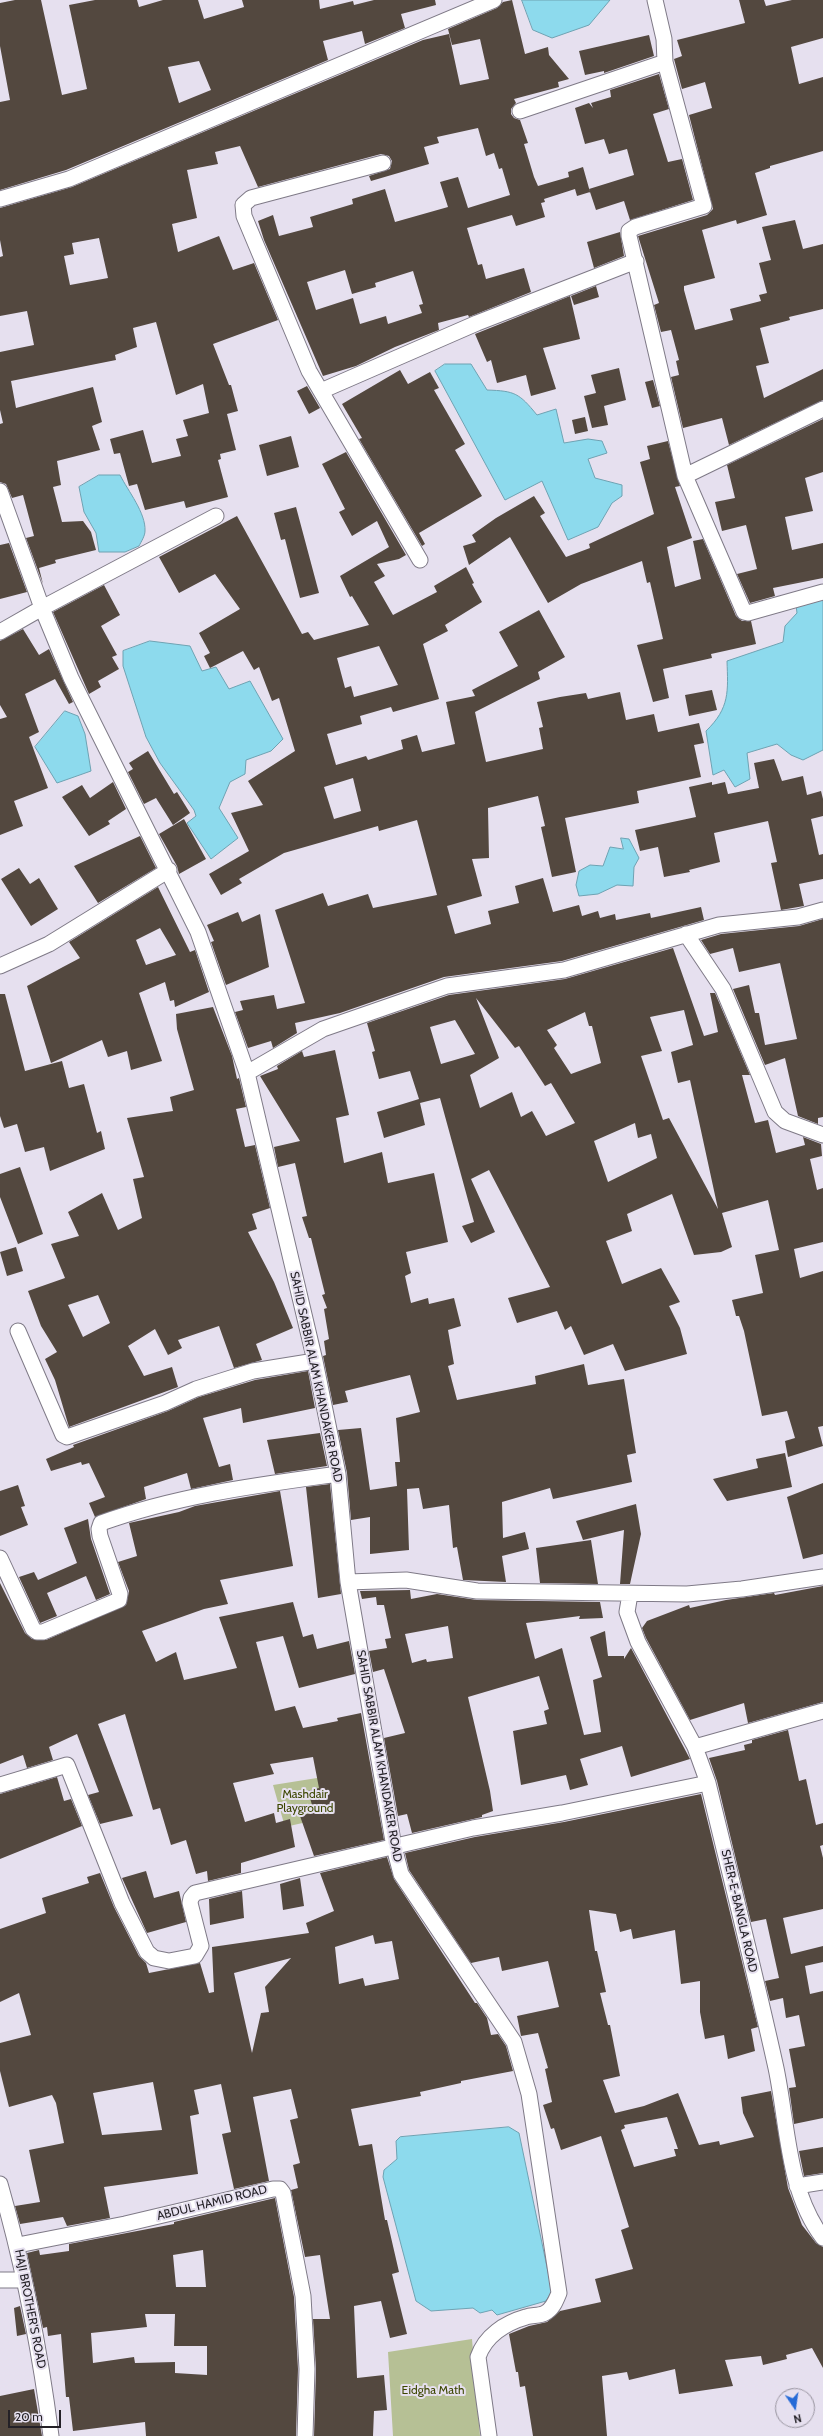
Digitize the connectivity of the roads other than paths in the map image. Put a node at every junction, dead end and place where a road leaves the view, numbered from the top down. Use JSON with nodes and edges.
{"nodes":[{"id":1,"x":494,"y":0,"type":"edge"},
{"id":2,"x":655,"y":0,"type":"edge"},
{"id":3,"x":665,"y":62,"type":"junction"},
{"id":4,"x":520,"y":111,"type":"dead end"},
{"id":5,"x":382,"y":163,"type":"dead end"},
{"id":6,"x":0,"y":199,"type":"edge"},
{"id":7,"x":636,"y":261,"type":"junction"},
{"id":8,"x":321,"y":391,"type":"junction"},
{"id":9,"x":823,"y":409,"type":"edge"},
{"id":10,"x":685,"y":476,"type":"junction"},
{"id":11,"x":0,"y":491,"type":"edge"},
{"id":12,"x":216,"y":516,"type":"dead end"},
{"id":13,"x":420,"y":560,"type":"dead end"},
{"id":14,"x":823,"y":592,"type":"edge"},
{"id":15,"x":42,"y":608,"type":"junction"},
{"id":16,"x":0,"y":632,"type":"edge"},
{"id":17,"x":169,"y":870,"type":"junction"},
{"id":18,"x":823,"y":910,"type":"edge"},
{"id":19,"x":686,"y":934,"type":"junction"},
{"id":20,"x":0,"y":966,"type":"edge"},
{"id":21,"x":247,"y":1073,"type":"junction"},
{"id":22,"x":823,"y":1135,"type":"edge"},
{"id":23,"x":18,"y":1331,"type":"dead end"},
{"id":24,"x":315,"y":1361,"type":"junction"},
{"id":25,"x":338,"y":1474,"type":"junction"},
{"id":26,"x":0,"y":1558,"type":"edge"},
{"id":27,"x":823,"y":1577,"type":"edge"},
{"id":28,"x":348,"y":1582,"type":"junction"},
{"id":29,"x":630,"y":1594,"type":"junction"},
{"id":30,"x":823,"y":1711,"type":"edge"},
{"id":31,"x":695,"y":1747,"type":"junction"},
{"id":32,"x":708,"y":1783,"type":"junction"},
{"id":33,"x":0,"y":1785,"type":"edge"},
{"id":34,"x":394,"y":1847,"type":"junction"},
{"id":35,"x":823,"y":2182,"type":"edge"},
{"id":36,"x":0,"y":2184,"type":"edge"},
{"id":37,"x":797,"y":2186,"type":"junction"},
{"id":38,"x":823,"y":2238,"type":"edge"},
{"id":39,"x":18,"y":2245,"type":"junction"},
{"id":40,"x":0,"y":2280,"type":"edge"},
{"id":41,"x":24,"y":2280,"type":"junction"},
{"id":42,"x":50,"y":2436,"type":"edge"},
{"id":43,"x":305,"y":2436,"type":"edge"},
{"id":44,"x":489,"y":2436,"type":"edge"}],
"edges":[{"from":1,"to":6,"type":"street"},
{"from":2,"to":3,"type":"street"},
{"from":3,"to":4,"type":"street"},
{"from":3,"to":7,"type":"street"},
{"from":5,"to":8,"type":"street"},
{"from":7,"to":8,"type":"street"},
{"from":7,"to":10,"type":"street"},
{"from":8,"to":13,"type":"street"},
{"from":9,"to":10,"type":"street"},
{"from":10,"to":14,"type":"street"},
{"from":11,"to":15,"type":"street","name":"SAHID SABBIR ALAM KHANDAKER ROAD"},
{"from":12,"to":15,"type":"street"},
{"from":15,"to":16,"type":"street"},
{"from":15,"to":17,"type":"street","name":"SAHID SABBIR ALAM KHANDAKER ROAD"},
{"from":17,"to":20,"type":"street"},
{"from":17,"to":21,"type":"street","name":"SAHID SABBIR ALAM KHANDAKER ROAD"},
{"from":18,"to":19,"type":"street"},
{"from":19,"to":21,"type":"street"},
{"from":19,"to":22,"type":"street"},
{"from":21,"to":24,"type":"street","name":"SAHID SABBIR ALAM KHANDAKER ROAD"},
{"from":23,"to":24,"type":"street"},
{"from":24,"to":25,"type":"street","name":"SAHID SABBIR ALAM KHANDAKER ROAD"},
{"from":25,"to":26,"type":"street"},
{"from":25,"to":28,"type":"street","name":"SAHID SABBIR ALAM KHANDAKER ROAD"},
{"from":27,"to":29,"type":"street"},
{"from":28,"to":29,"type":"street"},
{"from":28,"to":34,"type":"street","name":"SAHID SABBIR ALAM KHANDAKER ROAD"},
{"from":29,"to":31,"type":"street","name":"SHER-E-BANGLA ROAD"},
{"from":30,"to":31,"type":"street"},
{"from":31,"to":32,"type":"street","name":"SHER-E-BANGLA ROAD"},
{"from":32,"to":34,"type":"street"},
{"from":32,"to":37,"type":"street","name":"SHER-E-BANGLA ROAD"},
{"from":33,"to":34,"type":"street"},
{"from":34,"to":44,"type":"street","name":"SAHID SABBIR ALAM KHANDAKER ROAD"},
{"from":35,"to":37,"type":"street"},
{"from":36,"to":39,"type":"street","name":"HAJI BROTHER'S ROAD"},
{"from":37,"to":38,"type":"street","name":"SHER-E-BANGLA ROAD"},
{"from":39,"to":41,"type":"street","name":"HAJI BROTHER'S ROAD"},
{"from":39,"to":43,"type":"street","name":"ABDUL HAMID ROAD"},
{"from":40,"to":41,"type":"street"},
{"from":41,"to":42,"type":"street","name":"HAJI BROTHER'S ROAD"}]}
